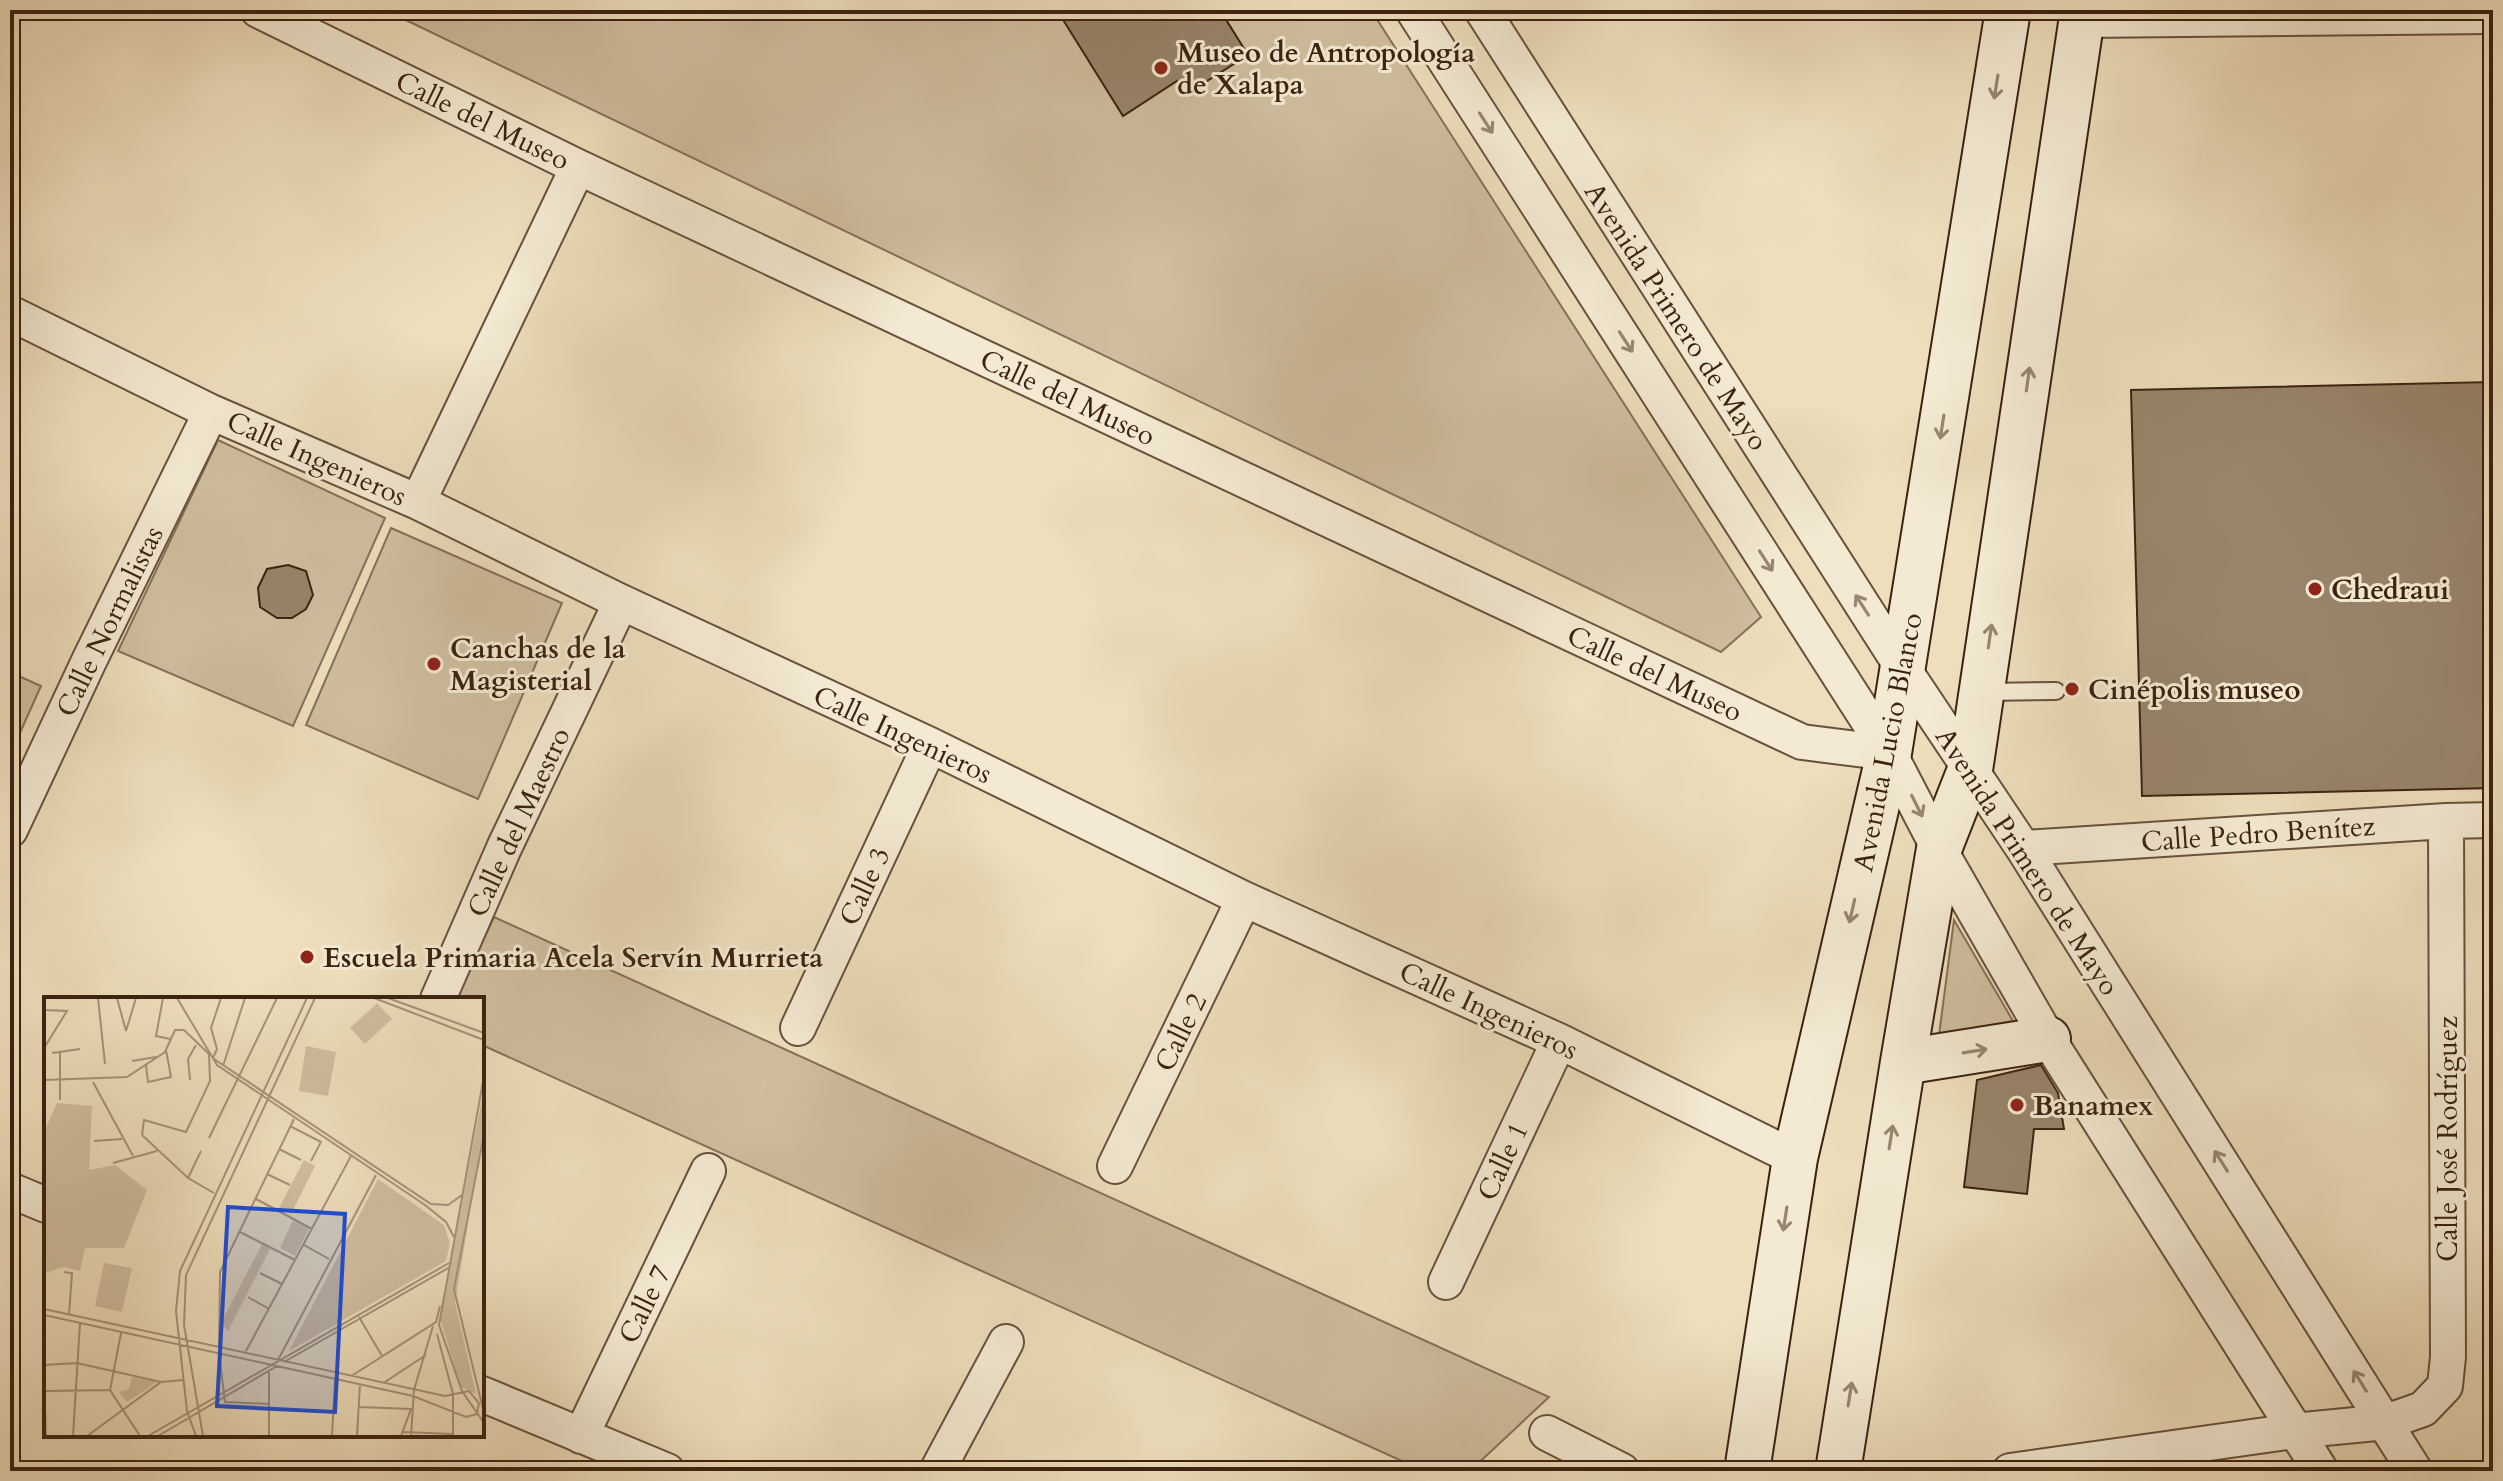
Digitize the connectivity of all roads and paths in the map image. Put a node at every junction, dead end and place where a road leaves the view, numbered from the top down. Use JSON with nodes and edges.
{"nodes":[{"id":1,"x":258,"y":10,"type":"edge"},
{"id":2,"x":1413,"y":10,"type":"edge"},
{"id":3,"x":1482,"y":10,"type":"edge"},
{"id":4,"x":2008,"y":10,"type":"edge"},
{"id":5,"x":2082,"y":15,"type":"edge"},
{"id":6,"x":2493,"y":16,"type":"edge"},
{"id":7,"x":578,"y":167,"type":"junction"},
{"id":8,"x":10,"y":313,"type":"edge"},
{"id":9,"x":211,"y":412,"type":"junction"},
{"id":10,"x":418,"y":502,"type":"junction"},
{"id":11,"x":621,"y":602,"type":"junction"},
{"id":12,"x":1904,"y":670,"type":"junction"},
{"id":13,"x":2056,"y":691,"type":"dead end"},
{"id":14,"x":1981,"y":692,"type":"junction"},
{"id":15,"x":930,"y":745,"type":"junction"},
{"id":16,"x":1889,"y":753,"type":"junction"},
{"id":17,"x":1970,"y":770,"type":"junction"},
{"id":18,"x":2493,"y":820,"type":"edge"},
{"id":19,"x":2446,"y":821,"type":"junction"},
{"id":20,"x":10,"y":830,"type":"edge"},
{"id":21,"x":2023,"y":848,"type":"junction"},
{"id":22,"x":1939,"y":849,"type":"junction"},
{"id":23,"x":1244,"y":899,"type":"junction"},
{"id":24,"x":439,"y":997,"type":"edge"},
{"id":25,"x":798,"y":1028,"type":"dead end"},
{"id":26,"x":2048,"y":1039,"type":"junction"},
{"id":27,"x":1559,"y":1041,"type":"junction"},
{"id":28,"x":1903,"y":1062,"type":"junction"},
{"id":29,"x":1795,"y":1158,"type":"junction"},
{"id":30,"x":1115,"y":1166,"type":"dead end"},
{"id":31,"x":708,"y":1171,"type":"dead end"},
{"id":32,"x":10,"y":1190,"type":"edge"},
{"id":33,"x":44,"y":1204,"type":"edge"},
{"id":34,"x":1446,"y":1282,"type":"dead end"},
{"id":35,"x":1006,"y":1342,"type":"dead end"},
{"id":36,"x":484,"y":1395,"type":"edge"},
{"id":37,"x":2386,"y":1422,"type":"junction"},
{"id":38,"x":2294,"y":1431,"type":"junction"},
{"id":39,"x":1547,"y":1433,"type":"dead end"},
{"id":40,"x":581,"y":1436,"type":"junction"},
{"id":41,"x":667,"y":1471,"type":"edge"},
{"id":42,"x":937,"y":1471,"type":"edge"},
{"id":43,"x":1622,"y":1471,"type":"edge"},
{"id":44,"x":1747,"y":1471,"type":"edge"},
{"id":45,"x":1838,"y":1471,"type":"edge"},
{"id":46,"x":2010,"y":1471,"type":"edge"},
{"id":47,"x":2321,"y":1471,"type":"edge"},
{"id":48,"x":2415,"y":1471,"type":"edge"}],
"edges":[{"from":1,"to":7,"type":"street","name":"Calle del Museo"},
{"from":2,"to":16,"type":"street","name":"Avenida Primero de Mayo","one_way":true},
{"from":12,"to":3,"type":"street","name":"Avenida Primero de Mayo","one_way":true},
{"from":4,"to":12,"type":"main road","name":"Avenida Lucio Blanco","one_way":true},
{"from":5,"to":6,"type":"street"},
{"from":14,"to":5,"type":"main road","one_way":true},
{"from":7,"to":10,"type":"street"},
{"from":7,"to":16,"type":"street","name":"Calle del Museo"},
{"from":8,"to":9,"type":"street","name":"Calle Ingenieros"},
{"from":9,"to":10,"type":"street","name":"Calle Ingenieros"},
{"from":9,"to":20,"type":"street","name":"Calle Normalistas"},
{"from":10,"to":11,"type":"street","name":"Calle Ingenieros"},
{"from":11,"to":15,"type":"street","name":"Calle Ingenieros"},
{"from":11,"to":24,"type":"street","name":"Calle del Maestro"},
{"from":12,"to":16,"type":"main road","name":"Avenida Lucio Blanco"},
{"from":12,"to":17,"type":"street","name":"Avenida Primero de Mayo"},
{"from":13,"to":14,"type":"lane"},
{"from":14,"to":17,"type":"main road"},
{"from":15,"to":23,"type":"street","name":"Calle Ingenieros"},
{"from":15,"to":25,"type":"street","name":"Calle 3"},
{"from":16,"to":22,"type":"street","name":"Avenida Primero de Mayo","one_way":true},
{"from":16,"to":29,"type":"main road","name":"Avenida Lucio Blanco","one_way":true},
{"from":17,"to":21,"type":"street","name":"Avenida Primero de Mayo"},
{"from":17,"to":22,"type":"main road"},
{"from":18,"to":19,"type":"street","name":"Calle Pedro Benítez"},
{"from":19,"to":21,"type":"street","name":"Calle Pedro Benítez"},
{"from":19,"to":37,"type":"street","name":"Calle José Rodríguez"},
{"from":37,"to":21,"type":"street","name":"Avenida Primero de Mayo","one_way":true},
{"from":22,"to":26,"type":"street","name":"Avenida Primero de Mayo"},
{"from":22,"to":28,"type":"main road"},
{"from":23,"to":27,"type":"street","name":"Calle Ingenieros"},
{"from":23,"to":30,"type":"street","name":"Calle 2"},
{"from":28,"to":26,"type":"main road","one_way":true},
{"from":26,"to":38,"type":"street","name":"Avenida Primero de Mayo"},
{"from":27,"to":29,"type":"street","name":"Calle Ingenieros"},
{"from":27,"to":34,"type":"street","name":"Calle 1"},
{"from":45,"to":28,"type":"main road","one_way":true},
{"from":29,"to":44,"type":"main road","name":"Avenida Lucio Blanco","one_way":true},
{"from":31,"to":40,"type":"street","name":"Calle 7"},
{"from":32,"to":33,"type":"street"},
{"from":35,"to":42,"type":"street"},
{"from":36,"to":40,"type":"street"},
{"from":37,"to":38,"type":"street","name":"Calle José Rodríguez"},
{"from":37,"to":48,"type":"street","name":"Avenida Primero de Mayo"},
{"from":38,"to":46,"type":"street","name":"Calle José Rodríguez"},
{"from":38,"to":47,"type":"street","name":"Avenida Primero de Mayo"},
{"from":39,"to":43,"type":"street"},
{"from":40,"to":41,"type":"street"}]}
